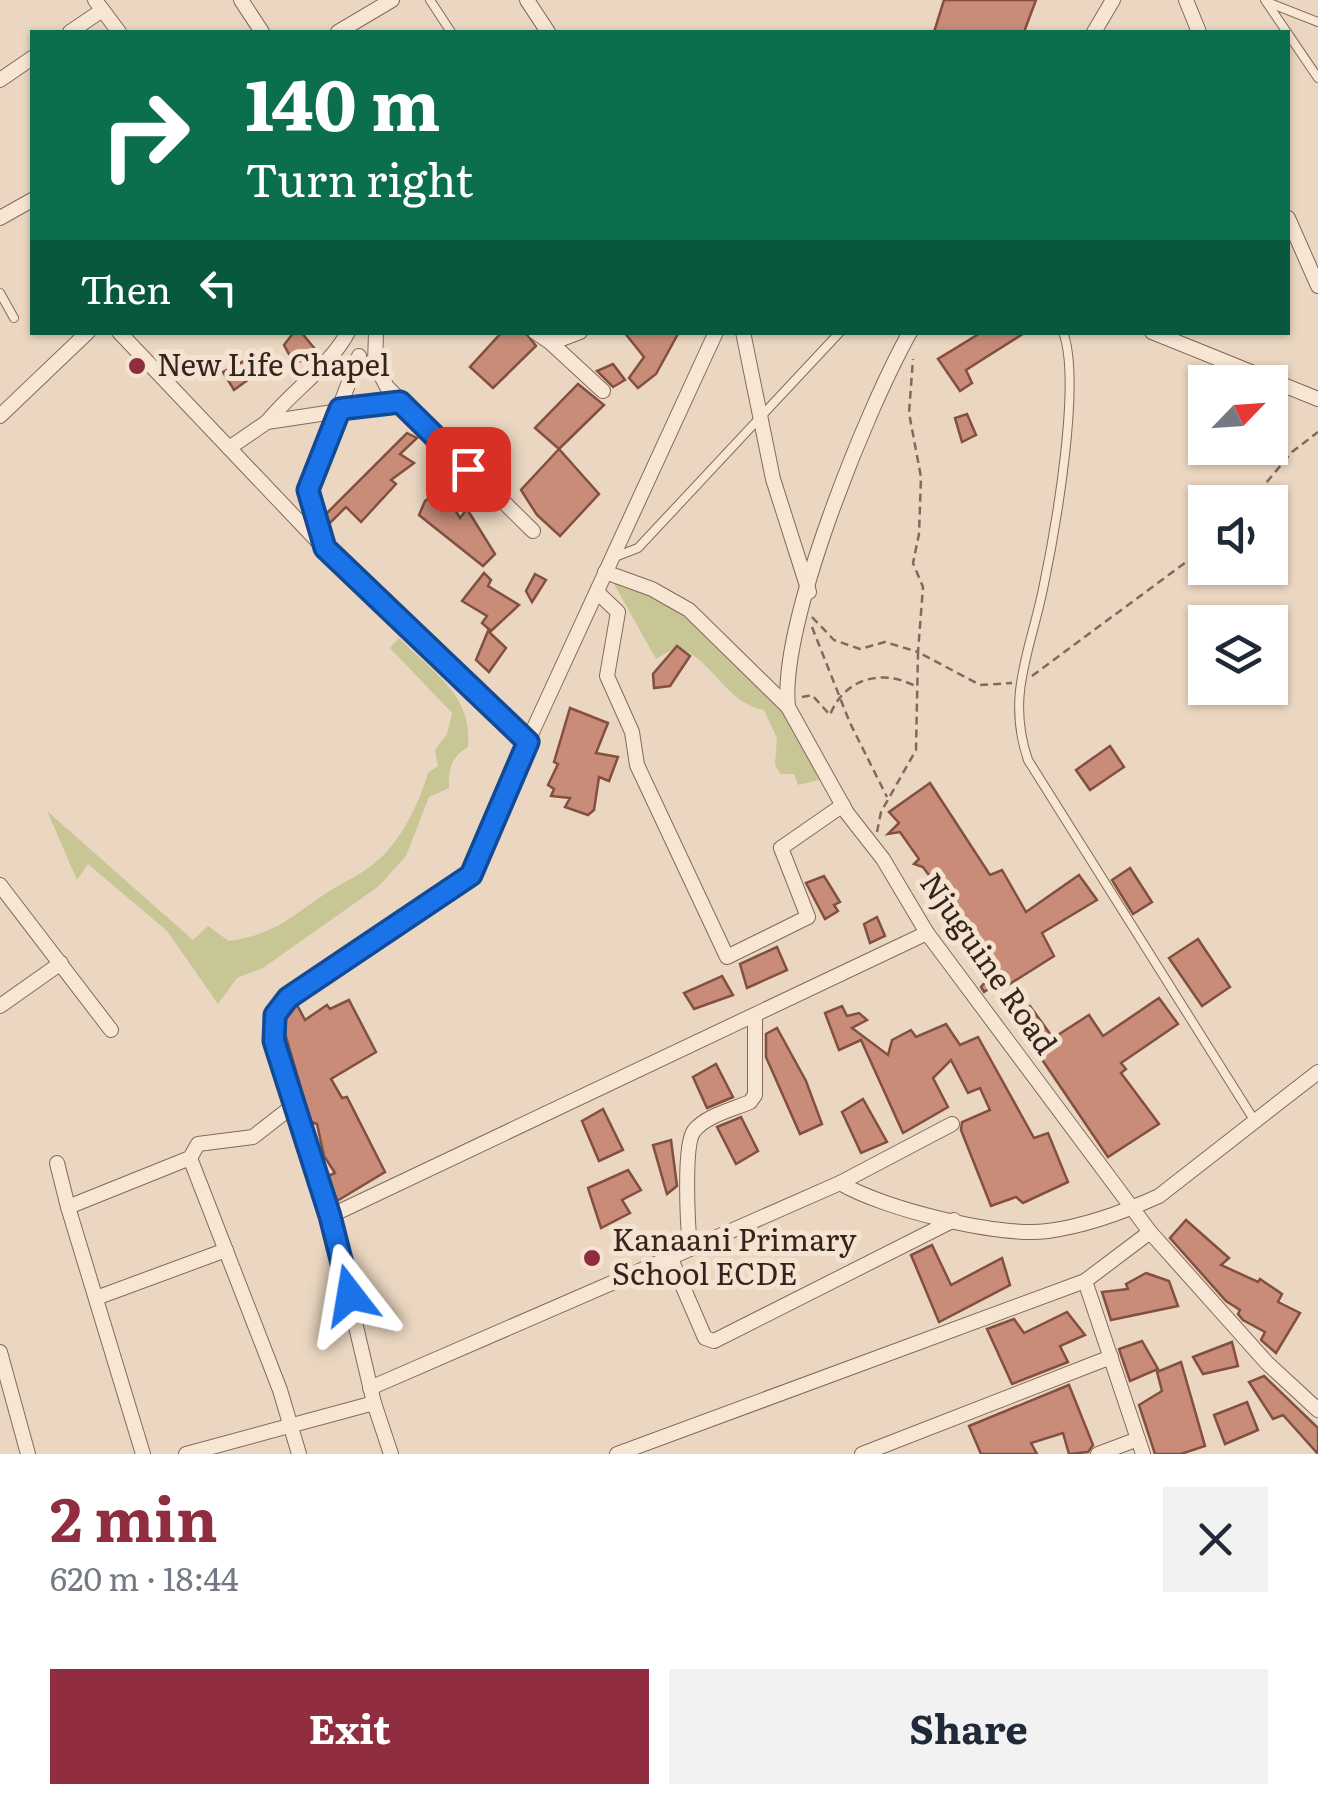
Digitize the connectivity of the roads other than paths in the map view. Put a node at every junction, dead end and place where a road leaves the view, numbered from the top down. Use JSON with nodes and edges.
{"nodes":[{"id":1,"x":241,"y":0,"type":"edge"},
{"id":2,"x":392,"y":0,"type":"edge"},
{"id":3,"x":430,"y":0,"type":"edge"},
{"id":4,"x":527,"y":0,"type":"edge"},
{"id":5,"x":1113,"y":0,"type":"edge"},
{"id":6,"x":1186,"y":0,"type":"edge"},
{"id":7,"x":1266,"y":1,"type":"edge"},
{"id":8,"x":98,"y":6,"type":"edge"},
{"id":9,"x":1318,"y":22,"type":"edge"},
{"id":10,"x":72,"y":30,"type":"edge"},
{"id":11,"x":117,"y":30,"type":"edge"},
{"id":12,"x":261,"y":30,"type":"edge"},
{"id":13,"x":341,"y":30,"type":"edge"},
{"id":14,"x":450,"y":30,"type":"edge"},
{"id":15,"x":547,"y":30,"type":"edge"},
{"id":16,"x":1095,"y":30,"type":"edge"},
{"id":17,"x":1198,"y":30,"type":"edge"},
{"id":18,"x":1286,"y":30,"type":"edge"},
{"id":19,"x":1290,"y":37,"type":"edge"},
{"id":20,"x":30,"y":59,"type":"edge"},
{"id":21,"x":1318,"y":78,"type":"edge"},
{"id":22,"x":0,"y":80,"type":"edge"},
{"id":23,"x":30,"y":201,"type":"edge"},
{"id":24,"x":0,"y":218,"type":"edge"},
{"id":25,"x":1290,"y":223,"type":"edge"},
{"id":26,"x":1318,"y":286,"type":"edge"},
{"id":27,"x":0,"y":293,"type":"edge"},
{"id":28,"x":14,"y":318,"type":"dead end"},
{"id":29,"x":85,"y":335,"type":"edge"},
{"id":30,"x":122,"y":335,"type":"edge"},
{"id":31,"x":376,"y":335,"type":"edge"},
{"id":32,"x":539,"y":335,"type":"edge"},
{"id":33,"x":572,"y":335,"type":"edge"},
{"id":34,"x":715,"y":335,"type":"edge"},
{"id":35,"x":744,"y":335,"type":"edge"},
{"id":36,"x":837,"y":335,"type":"edge"},
{"id":37,"x":909,"y":335,"type":"edge"},
{"id":38,"x":1064,"y":335,"type":"edge"},
{"id":39,"x":1159,"y":335,"type":"edge"},
{"id":40,"x":344,"y":340,"type":"edge"},
{"id":41,"x":551,"y":343,"type":"junction"},
{"id":42,"x":360,"y":356,"type":"junction"},
{"id":43,"x":375,"y":364,"type":"junction"},
{"id":44,"x":603,"y":391,"type":"dead end"},
{"id":45,"x":1318,"y":399,"type":"edge"},
{"id":46,"x":400,"y":402,"type":"junction"},
{"id":47,"x":340,"y":409,"type":"junction"},
{"id":48,"x":0,"y":416,"type":"edge"},
{"id":49,"x":759,"y":418,"type":"junction"},
{"id":50,"x":266,"y":422,"type":"junction"},
{"id":51,"x":228,"y":448,"type":"junction"},
{"id":52,"x":534,"y":531,"type":"dead end"},
{"id":53,"x":325,"y":548,"type":"junction"},
{"id":54,"x":609,"y":565,"type":"junction"},
{"id":55,"x":596,"y":592,"type":"junction"},
{"id":56,"x":809,"y":592,"type":"junction"},
{"id":57,"x":788,"y":703,"type":"junction"},
{"id":58,"x":528,"y":742,"type":"junction"},
{"id":59,"x":842,"y":805,"type":"junction"},
{"id":60,"x":0,"y":885,"type":"edge"},
{"id":61,"x":927,"y":933,"type":"junction"},
{"id":62,"x":61,"y":964,"type":"junction"},
{"id":63,"x":0,"y":1006,"type":"edge"},
{"id":64,"x":755,"y":1016,"type":"junction"},
{"id":65,"x":111,"y":1030,"type":"dead end"},
{"id":66,"x":1318,"y":1072,"type":"edge"},
{"id":67,"x":294,"y":1105,"type":"junction"},
{"id":68,"x":1256,"y":1123,"type":"junction"},
{"id":69,"x":952,"y":1124,"type":"dead end"},
{"id":70,"x":190,"y":1158,"type":"junction"},
{"id":71,"x":57,"y":1163,"type":"dead end"},
{"id":72,"x":840,"y":1184,"type":"junction"},
{"id":73,"x":68,"y":1208,"type":"junction"},
{"id":74,"x":1132,"y":1208,"type":"junction"},
{"id":75,"x":330,"y":1216,"type":"junction"},
{"id":76,"x":954,"y":1220,"type":"junction"},
{"id":77,"x":1150,"y":1232,"type":"junction"},
{"id":78,"x":690,"y":1249,"type":"junction"},
{"id":79,"x":226,"y":1250,"type":"junction"},
{"id":80,"x":671,"y":1260,"type":"junction"},
{"id":81,"x":1085,"y":1281,"type":"junction"},
{"id":82,"x":96,"y":1298,"type":"junction"},
{"id":83,"x":0,"y":1352,"type":"edge"},
{"id":84,"x":1111,"y":1357,"type":"junction"},
{"id":85,"x":372,"y":1395,"type":"junction"},
{"id":86,"x":1318,"y":1410,"type":"edge"},
{"id":87,"x":291,"y":1426,"type":"junction"},
{"id":88,"x":1138,"y":1438,"type":"junction"},
{"id":89,"x":28,"y":1454,"type":"edge"},
{"id":90,"x":143,"y":1454,"type":"edge"},
{"id":91,"x":186,"y":1454,"type":"edge"},
{"id":92,"x":299,"y":1454,"type":"edge"},
{"id":93,"x":391,"y":1454,"type":"edge"},
{"id":94,"x":616,"y":1454,"type":"edge"},
{"id":95,"x":862,"y":1454,"type":"edge"},
{"id":96,"x":1098,"y":1454,"type":"edge"},
{"id":97,"x":1143,"y":1454,"type":"edge"}],
"edges":[{"from":1,"to":12,"type":"street"},
{"from":2,"to":13,"type":"street"},
{"from":3,"to":14,"type":"lane"},
{"from":4,"to":15,"type":"street"},
{"from":5,"to":16,"type":"street"},
{"from":6,"to":17,"type":"street"},
{"from":7,"to":9,"type":"lane"},
{"from":7,"to":18,"type":"lane"},
{"from":8,"to":10,"type":"street"},
{"from":8,"to":11,"type":"street"},
{"from":19,"to":21,"type":"lane"},
{"from":20,"to":22,"type":"street"},
{"from":23,"to":24,"type":"street"},
{"from":25,"to":26,"type":"street"},
{"from":27,"to":28,"type":"lane"},
{"from":29,"to":48,"type":"street"},
{"from":30,"to":51,"type":"street"},
{"from":31,"to":43,"type":"street"},
{"from":32,"to":41,"type":"street"},
{"from":33,"to":41,"type":"street"},
{"from":34,"to":54,"type":"street"},
{"from":35,"to":49,"type":"street"},
{"from":36,"to":49,"type":"lane"},
{"from":37,"to":56,"type":"street"},
{"from":38,"to":68,"type":"lane"},
{"from":39,"to":45,"type":"street"},
{"from":40,"to":42,"type":"street"},
{"from":40,"to":50,"type":"street"},
{"from":41,"to":44,"type":"street"},
{"from":42,"to":43,"type":"street"},
{"from":42,"to":47,"type":"street"},
{"from":43,"to":46,"type":"street"},
{"from":46,"to":47,"type":"street"},
{"from":46,"to":52,"type":"street"},
{"from":47,"to":50,"type":"street"},
{"from":47,"to":53,"type":"street"},
{"from":49,"to":54,"type":"lane"},
{"from":49,"to":56,"type":"street"},
{"from":50,"to":51,"type":"street"},
{"from":51,"to":53,"type":"street"},
{"from":53,"to":58,"type":"street"},
{"from":54,"to":55,"type":"street"},
{"from":54,"to":57,"type":"street","name":"Njuguine Road"},
{"from":55,"to":58,"type":"street"},
{"from":55,"to":59,"type":"street"},
{"from":56,"to":57,"type":"street"},
{"from":57,"to":59,"type":"street","name":"Njuguine Road"},
{"from":58,"to":67,"type":"street"},
{"from":59,"to":61,"type":"street","name":"Njuguine Road"},
{"from":60,"to":62,"type":"street"},
{"from":61,"to":64,"type":"street"},
{"from":61,"to":74,"type":"street","name":"Njuguine Road"},
{"from":62,"to":63,"type":"street"},
{"from":62,"to":65,"type":"street"},
{"from":64,"to":75,"type":"street"},
{"from":64,"to":78,"type":"street"},
{"from":66,"to":68,"type":"street"},
{"from":67,"to":70,"type":"street"},
{"from":67,"to":75,"type":"street"},
{"from":68,"to":74,"type":"street"},
{"from":69,"to":72,"type":"street"},
{"from":70,"to":73,"type":"street"},
{"from":70,"to":79,"type":"street"},
{"from":71,"to":73,"type":"street"},
{"from":72,"to":76,"type":"street"},
{"from":72,"to":78,"type":"street"},
{"from":73,"to":82,"type":"street"},
{"from":74,"to":76,"type":"street"},
{"from":74,"to":77,"type":"street","name":"Njuguine Road"},
{"from":75,"to":85,"type":"street"},
{"from":76,"to":80,"type":"street"},
{"from":77,"to":81,"type":"street"},
{"from":77,"to":86,"type":"street","name":"Njuguine Road"},
{"from":78,"to":80,"type":"street"},
{"from":79,"to":82,"type":"street"},
{"from":79,"to":87,"type":"street"},
{"from":80,"to":85,"type":"street"},
{"from":81,"to":84,"type":"street"},
{"from":81,"to":94,"type":"street"},
{"from":82,"to":90,"type":"street"},
{"from":83,"to":89,"type":"street"},
{"from":84,"to":88,"type":"street"},
{"from":84,"to":95,"type":"street"},
{"from":85,"to":87,"type":"street"},
{"from":85,"to":93,"type":"street"},
{"from":87,"to":91,"type":"street"},
{"from":87,"to":92,"type":"street"},
{"from":88,"to":96,"type":"street"},
{"from":88,"to":97,"type":"street"}]}
